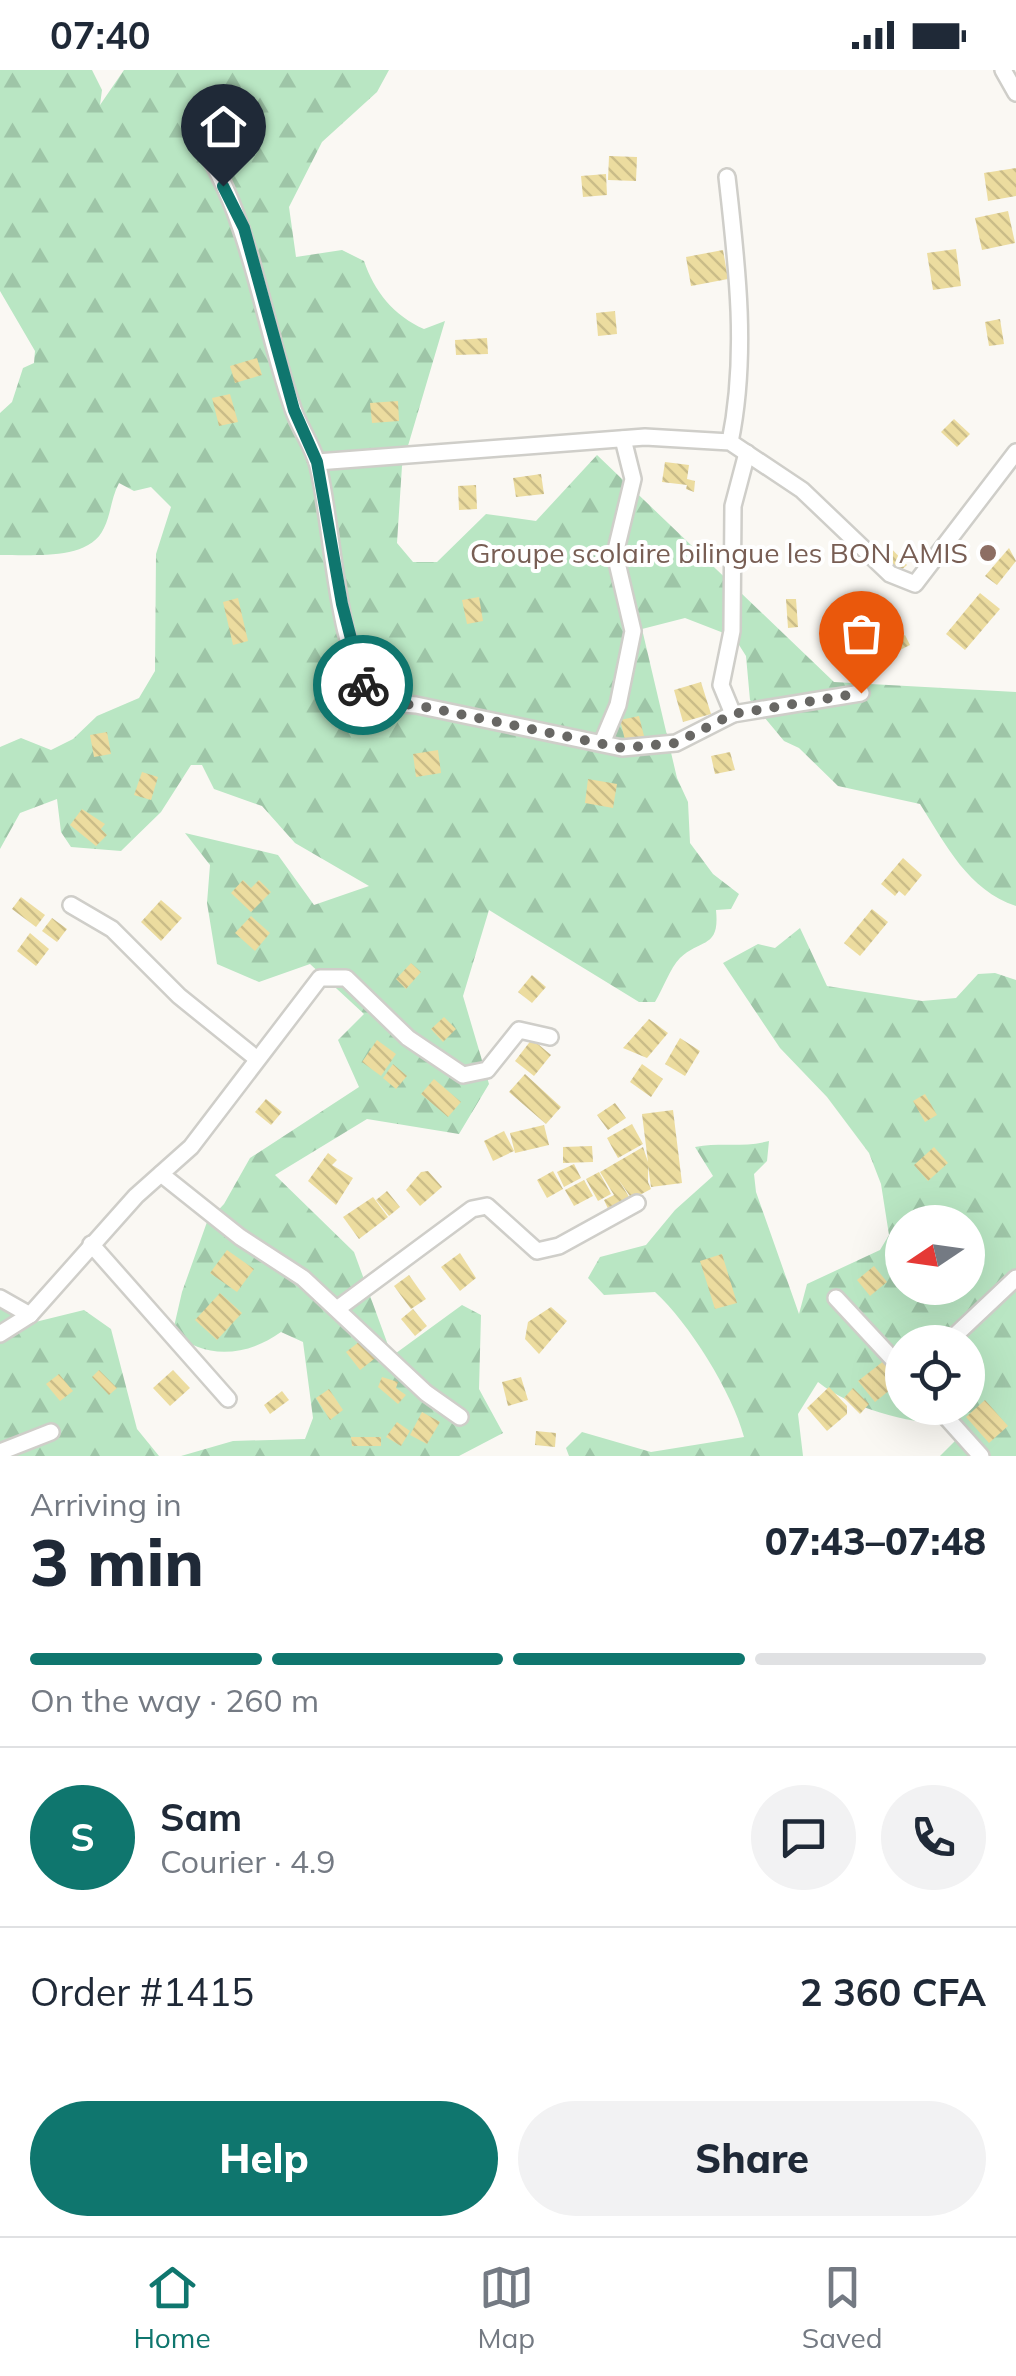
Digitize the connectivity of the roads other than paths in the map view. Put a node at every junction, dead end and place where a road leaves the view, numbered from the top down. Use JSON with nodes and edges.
{"nodes":[{"id":1,"x":1003,"y":70,"type":"edge"},
{"id":2,"x":1016,"y":93,"type":"edge"},
{"id":3,"x":197,"y":136,"type":"dead end"},
{"id":4,"x":727,"y":177,"type":"dead end"},
{"id":5,"x":623,"y":439,"type":"junction"},
{"id":6,"x":730,"y":442,"type":"junction"},
{"id":7,"x":1016,"y":452,"type":"edge"},
{"id":8,"x":747,"y":453,"type":"junction"},
{"id":9,"x":317,"y":462,"type":"junction"},
{"id":10,"x":861,"y":693,"type":"dead end"},
{"id":11,"x":733,"y":714,"type":"junction"},
{"id":12,"x":602,"y":742,"type":"junction"},
{"id":13,"x":72,"y":905,"type":"dead end"},
{"id":14,"x":550,"y":1037,"type":"dead end"},
{"id":15,"x":258,"y":1059,"type":"junction"},
{"id":16,"x":160,"y":1174,"type":"junction"},
{"id":17,"x":636,"y":1203,"type":"dead end"},
{"id":18,"x":91,"y":1244,"type":"junction"},
{"id":19,"x":1016,"y":1278,"type":"edge"},
{"id":20,"x":0,"y":1298,"type":"edge"},
{"id":21,"x":836,"y":1298,"type":"dead end"},
{"id":22,"x":337,"y":1309,"type":"junction"},
{"id":23,"x":30,"y":1315,"type":"junction"},
{"id":24,"x":966,"y":1325,"type":"edge"},
{"id":25,"x":0,"y":1334,"type":"edge"},
{"id":26,"x":885,"y":1351,"type":"edge"},
{"id":27,"x":228,"y":1399,"type":"dead end"},
{"id":28,"x":460,"y":1418,"type":"dead end"},
{"id":29,"x":954,"y":1425,"type":"edge"},
{"id":30,"x":51,"y":1432,"type":"dead end"},
{"id":31,"x":0,"y":1452,"type":"edge"},
{"id":32,"x":982,"y":1456,"type":"edge"}],
"edges":[{"from":1,"to":2,"type":"street"},
{"from":3,"to":9,"type":"street"},
{"from":4,"to":6,"type":"street"},
{"from":5,"to":6,"type":"street"},
{"from":5,"to":9,"type":"street"},
{"from":5,"to":12,"type":"street"},
{"from":6,"to":8,"type":"street"},
{"from":7,"to":8,"type":"street"},
{"from":8,"to":11,"type":"street"},
{"from":9,"to":12,"type":"street"},
{"from":10,"to":11,"type":"street"},
{"from":11,"to":12,"type":"street"},
{"from":13,"to":15,"type":"street"},
{"from":14,"to":15,"type":"street"},
{"from":15,"to":16,"type":"street"},
{"from":16,"to":18,"type":"street"},
{"from":16,"to":22,"type":"street"},
{"from":17,"to":22,"type":"street"},
{"from":18,"to":23,"type":"street"},
{"from":18,"to":27,"type":"street"},
{"from":19,"to":24,"type":"street"},
{"from":20,"to":23,"type":"street"},
{"from":21,"to":26,"type":"street"},
{"from":22,"to":28,"type":"street"},
{"from":23,"to":25,"type":"street"},
{"from":29,"to":32,"type":"street"},
{"from":30,"to":31,"type":"street"}]}
